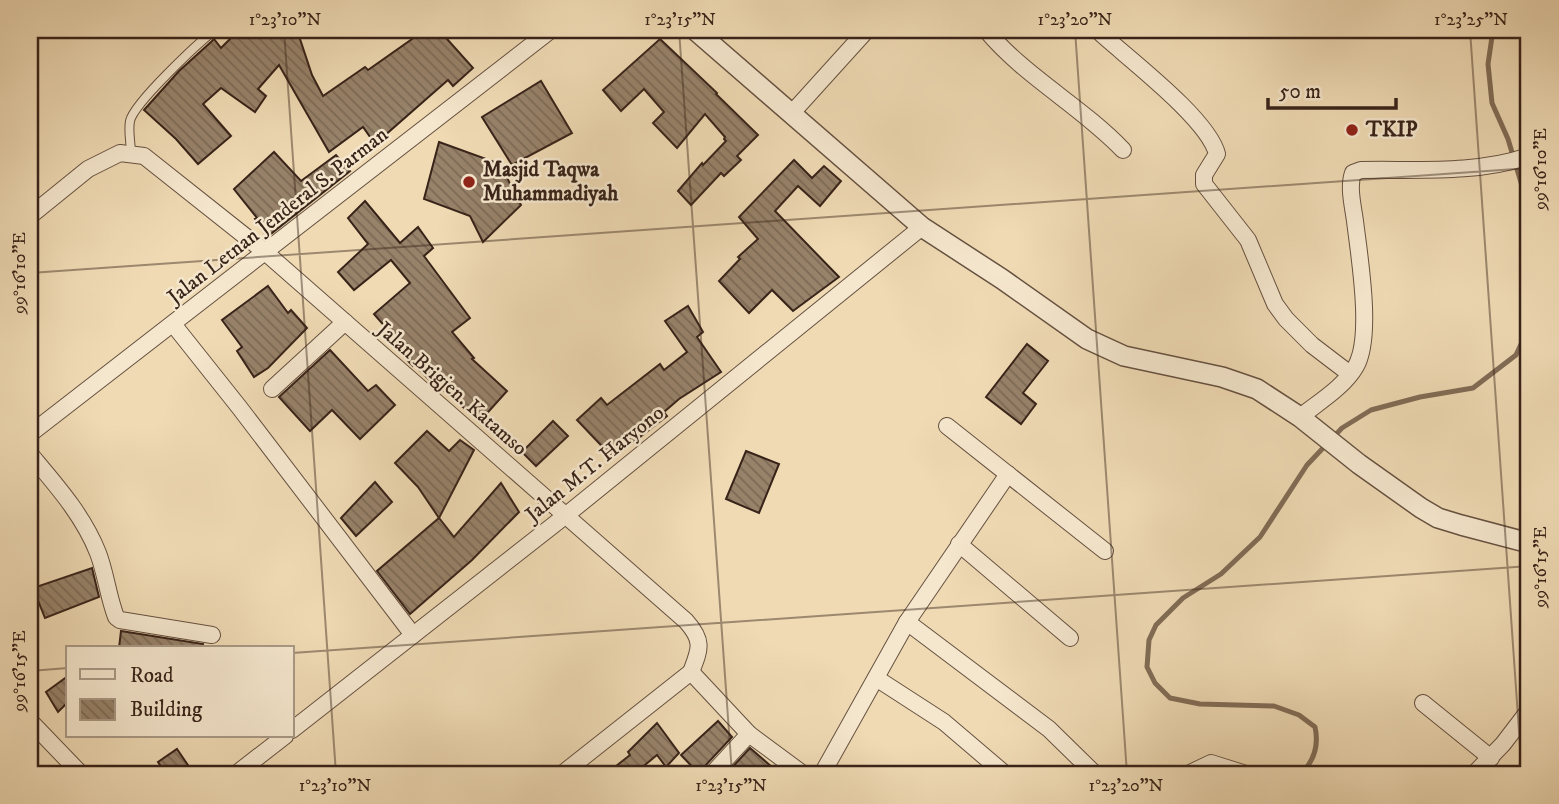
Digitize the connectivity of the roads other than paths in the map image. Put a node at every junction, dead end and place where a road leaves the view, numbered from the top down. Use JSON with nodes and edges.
{"nodes":[{"id":1,"x":215,"y":30,"type":"edge"},
{"id":2,"x":551,"y":30,"type":"edge"},
{"id":3,"x":695,"y":30,"type":"edge"},
{"id":4,"x":867,"y":30,"type":"edge"},
{"id":5,"x":986,"y":30,"type":"edge"},
{"id":6,"x":1097,"y":30,"type":"edge"},
{"id":7,"x":791,"y":114,"type":"junction"},
{"id":8,"x":1123,"y":150,"type":"dead end"},
{"id":9,"x":138,"y":155,"type":"junction"},
{"id":10,"x":1529,"y":156,"type":"edge"},
{"id":11,"x":30,"y":216,"type":"edge"},
{"id":12,"x":922,"y":227,"type":"junction"},
{"id":13,"x":265,"y":252,"type":"junction"},
{"id":14,"x":345,"y":322,"type":"junction"},
{"id":15,"x":173,"y":324,"type":"junction"},
{"id":16,"x":1350,"y":374,"type":"junction"},
{"id":17,"x":272,"y":388,"type":"dead end"},
{"id":18,"x":1307,"y":423,"type":"junction"},
{"id":19,"x":947,"y":426,"type":"dead end"},
{"id":20,"x":30,"y":434,"type":"edge"},
{"id":21,"x":30,"y":454,"type":"edge"},
{"id":22,"x":1008,"y":474,"type":"junction"},
{"id":23,"x":565,"y":516,"type":"junction"},
{"id":24,"x":1529,"y":543,"type":"edge"},
{"id":25,"x":959,"y":544,"type":"junction"},
{"id":26,"x":1105,"y":551,"type":"dead end"},
{"id":27,"x":907,"y":621,"type":"junction"},
{"id":28,"x":212,"y":635,"type":"dead end"},
{"id":29,"x":413,"y":635,"type":"junction"},
{"id":30,"x":1070,"y":638,"type":"dead end"},
{"id":31,"x":691,"y":672,"type":"junction"},
{"id":32,"x":876,"y":678,"type":"junction"},
{"id":33,"x":1423,"y":703,"type":"dead end"},
{"id":34,"x":1527,"y":717,"type":"edge"},
{"id":35,"x":30,"y":721,"type":"edge"},
{"id":36,"x":294,"y":728,"type":"edge"},
{"id":37,"x":749,"y":734,"type":"junction"},
{"id":38,"x":282,"y":738,"type":"edge"},
{"id":39,"x":1490,"y":758,"type":"junction"},
{"id":40,"x":81,"y":774,"type":"edge"},
{"id":41,"x":236,"y":774,"type":"edge"},
{"id":42,"x":562,"y":774,"type":"edge"},
{"id":43,"x":712,"y":774,"type":"edge"},
{"id":44,"x":803,"y":774,"type":"edge"},
{"id":45,"x":822,"y":774,"type":"edge"},
{"id":46,"x":1005,"y":774,"type":"edge"},
{"id":47,"x":1095,"y":774,"type":"edge"},
{"id":48,"x":1188,"y":774,"type":"edge"},
{"id":49,"x":1246,"y":774,"type":"edge"},
{"id":50,"x":1474,"y":774,"type":"edge"}],
"edges":[{"from":1,"to":9,"type":"lane"},
{"from":2,"to":13,"type":"street","name":"Jalan Letnan Jenderal S. Parman"},
{"from":3,"to":7,"type":"street"},
{"from":4,"to":7,"type":"street"},
{"from":5,"to":8,"type":"street"},
{"from":6,"to":16,"type":"street"},
{"from":7,"to":12,"type":"street"},
{"from":9,"to":11,"type":"street"},
{"from":9,"to":13,"type":"street","name":"Jalan Brigjen. Katamso"},
{"from":10,"to":16,"type":"street"},
{"from":12,"to":18,"type":"street"},
{"from":12,"to":23,"type":"street","name":"Jalan M.T. Haryono"},
{"from":13,"to":14,"type":"street","name":"Jalan Brigjen. Katamso"},
{"from":13,"to":15,"type":"street","name":"Jalan Letnan Jenderal S. Parman"},
{"from":14,"to":17,"type":"street"},
{"from":14,"to":23,"type":"street","name":"Jalan Brigjen. Katamso"},
{"from":15,"to":20,"type":"street","name":"Jalan Letnan Jenderal S. Parman"},
{"from":15,"to":29,"type":"street"},
{"from":16,"to":18,"type":"street"},
{"from":18,"to":24,"type":"street"},
{"from":19,"to":22,"type":"street"},
{"from":21,"to":28,"type":"street"},
{"from":22,"to":25,"type":"street"},
{"from":22,"to":26,"type":"street"},
{"from":23,"to":29,"type":"street","name":"Jalan M.T. Haryono"},
{"from":23,"to":31,"type":"street","name":"Jalan Brigjen. Katamso"},
{"from":25,"to":27,"type":"street"},
{"from":25,"to":30,"type":"street"},
{"from":27,"to":32,"type":"street"},
{"from":27,"to":47,"type":"street"},
{"from":29,"to":36,"type":"street","name":"Jalan M.T. Haryono"},
{"from":31,"to":37,"type":"street"},
{"from":31,"to":42,"type":"street"},
{"from":32,"to":45,"type":"street"},
{"from":32,"to":46,"type":"street"},
{"from":33,"to":39,"type":"street"},
{"from":34,"to":39,"type":"street"},
{"from":35,"to":40,"type":"street"},
{"from":37,"to":43,"type":"street"},
{"from":37,"to":44,"type":"street"},
{"from":38,"to":41,"type":"street"},
{"from":39,"to":50,"type":"street"},
{"from":48,"to":49,"type":"street"}]}
